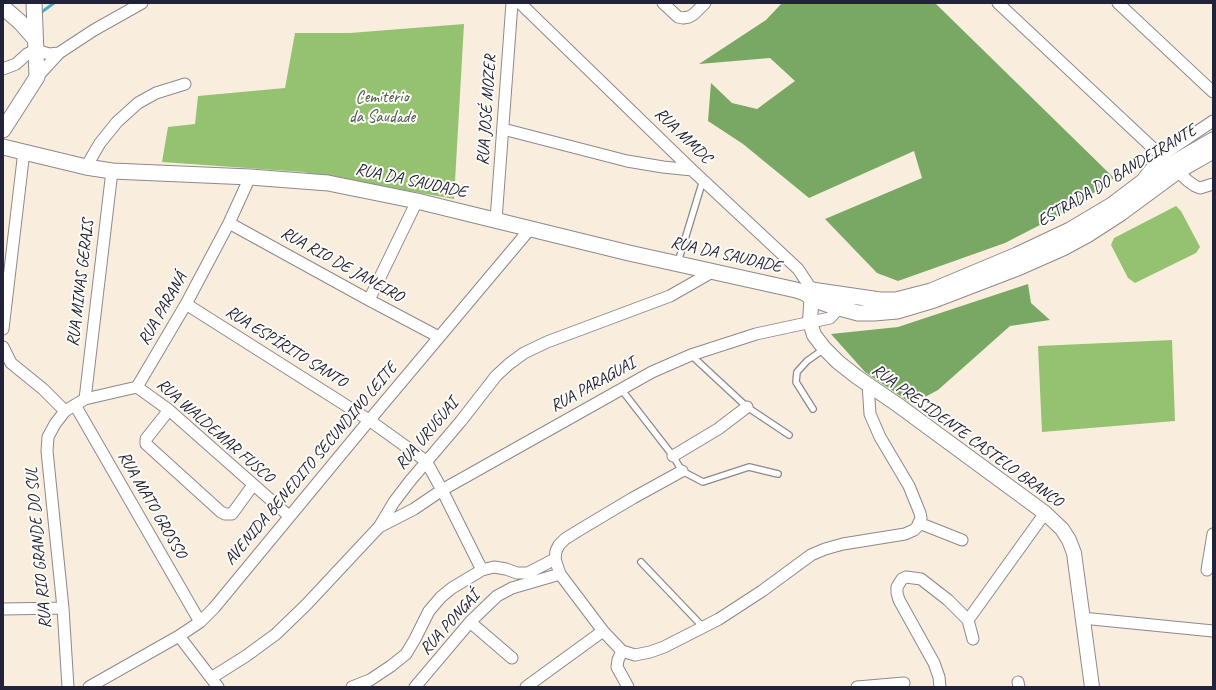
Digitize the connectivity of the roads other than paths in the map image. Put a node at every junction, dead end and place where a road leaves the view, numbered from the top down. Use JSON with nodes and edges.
{"nodes":[{"id":1,"x":34,"y":3,"type":"edge"},
{"id":2,"x":142,"y":3,"type":"edge"},
{"id":3,"x":512,"y":3,"type":"edge"},
{"id":4,"x":520,"y":3,"type":"edge"},
{"id":5,"x":663,"y":3,"type":"edge"},
{"id":6,"x":704,"y":3,"type":"edge"},
{"id":7,"x":998,"y":3,"type":"edge"},
{"id":8,"x":1118,"y":3,"type":"edge"},
{"id":9,"x":7,"y":8,"type":"edge"},
{"id":10,"x":35,"y":44,"type":"junction"},
{"id":11,"x":59,"y":53,"type":"junction"},
{"id":12,"x":3,"y":69,"type":"edge"},
{"id":13,"x":37,"y":77,"type":"junction"},
{"id":14,"x":185,"y":84,"type":"dead end"},
{"id":15,"x":1213,"y":92,"type":"edge"},
{"id":16,"x":1213,"y":121,"type":"edge"},
{"id":17,"x":503,"y":129,"type":"junction"},
{"id":18,"x":4,"y":130,"type":"edge"},
{"id":19,"x":1213,"y":140,"type":"edge"},
{"id":20,"x":6,"y":147,"type":"edge"},
{"id":21,"x":24,"y":151,"type":"junction"},
{"id":22,"x":1213,"y":151,"type":"edge"},
{"id":23,"x":1170,"y":164,"type":"junction"},
{"id":24,"x":86,"y":167,"type":"junction"},
{"id":25,"x":692,"y":170,"type":"junction"},
{"id":26,"x":112,"y":171,"type":"junction"},
{"id":27,"x":250,"y":177,"type":"junction"},
{"id":28,"x":703,"y":180,"type":"junction"},
{"id":29,"x":1213,"y":184,"type":"edge"},
{"id":30,"x":417,"y":201,"type":"junction"},
{"id":31,"x":496,"y":220,"type":"junction"},
{"id":32,"x":229,"y":223,"type":"junction"},
{"id":33,"x":530,"y":228,"type":"junction"},
{"id":34,"x":677,"y":263,"type":"junction"},
{"id":35,"x":712,"y":272,"type":"junction"},
{"id":36,"x":810,"y":294,"type":"junction"},
{"id":37,"x":369,"y":300,"type":"junction"},
{"id":38,"x":186,"y":304,"type":"junction"},
{"id":39,"x":839,"y":308,"type":"junction"},
{"id":40,"x":810,"y":322,"type":"junction"},
{"id":41,"x":3,"y":329,"type":"edge"},
{"id":42,"x":439,"y":337,"type":"junction"},
{"id":43,"x":3,"y":347,"type":"edge"},
{"id":44,"x":824,"y":348,"type":"junction"},
{"id":45,"x":691,"y":355,"type":"junction"},
{"id":46,"x":868,"y":384,"type":"junction"},
{"id":47,"x":137,"y":387,"type":"junction"},
{"id":48,"x":620,"y":389,"type":"junction"},
{"id":49,"x":85,"y":399,"type":"junction"},
{"id":50,"x":75,"y":405,"type":"junction"},
{"id":51,"x":747,"y":408,"type":"junction"},
{"id":52,"x":813,"y":409,"type":"dead end"},
{"id":53,"x":169,"y":410,"type":"junction"},
{"id":54,"x":65,"y":411,"type":"junction"},
{"id":55,"x":369,"y":420,"type":"junction"},
{"id":56,"x":788,"y":435,"type":"dead end"},
{"id":57,"x":673,"y":456,"type":"junction"},
{"id":58,"x":426,"y":461,"type":"junction"},
{"id":59,"x":682,"y":471,"type":"junction"},
{"id":60,"x":778,"y":474,"type":"dead end"},
{"id":61,"x":253,"y":485,"type":"junction"},
{"id":62,"x":442,"y":490,"type":"junction"},
{"id":63,"x":1045,"y":513,"type":"junction"},
{"id":64,"x":289,"y":516,"type":"junction"},
{"id":65,"x":919,"y":523,"type":"junction"},
{"id":66,"x":379,"y":527,"type":"junction"},
{"id":67,"x":1213,"y":534,"type":"edge"},
{"id":68,"x":962,"y":540,"type":"dead end"},
{"id":69,"x":555,"y":559,"type":"junction"},
{"id":70,"x":641,"y":562,"type":"dead end"},
{"id":71,"x":482,"y":570,"type":"junction"},
{"id":72,"x":1206,"y":570,"type":"dead end"},
{"id":73,"x":560,"y":574,"type":"junction"},
{"id":74,"x":63,"y":608,"type":"junction"},
{"id":75,"x":3,"y":609,"type":"edge"},
{"id":76,"x":1082,"y":618,"type":"junction"},
{"id":77,"x":968,"y":620,"type":"junction"},
{"id":78,"x":200,"y":622,"type":"junction"},
{"id":79,"x":470,"y":622,"type":"junction"},
{"id":80,"x":703,"y":628,"type":"junction"},
{"id":81,"x":603,"y":631,"type":"junction"},
{"id":82,"x":1213,"y":632,"type":"edge"},
{"id":83,"x":179,"y":636,"type":"junction"},
{"id":84,"x":973,"y":639,"type":"dead end"},
{"id":85,"x":622,"y":651,"type":"junction"},
{"id":86,"x":512,"y":658,"type":"dead end"},
{"id":87,"x":215,"y":683,"type":"edge"},
{"id":88,"x":904,"y":683,"type":"dead end"},
{"id":89,"x":68,"y":687,"type":"edge"},
{"id":90,"x":89,"y":687,"type":"edge"},
{"id":91,"x":352,"y":687,"type":"edge"},
{"id":92,"x":415,"y":687,"type":"edge"},
{"id":93,"x":526,"y":687,"type":"edge"},
{"id":94,"x":628,"y":687,"type":"edge"},
{"id":95,"x":857,"y":687,"type":"edge"},
{"id":96,"x":940,"y":687,"type":"edge"},
{"id":97,"x":1092,"y":687,"type":"edge"}],
"edges":[{"from":1,"to":10,"type":"main road"},
{"from":2,"to":11,"type":"street"},
{"from":3,"to":17,"type":"street","name":"RUA JOSÉ MOZER"},
{"from":4,"to":25,"type":"street","name":"RUA MMDC"},
{"from":5,"to":6,"type":"street"},
{"from":7,"to":23,"type":"street"},
{"from":8,"to":15,"type":"street"},
{"from":9,"to":10,"type":"main road"},
{"from":10,"to":11,"type":"street"},
{"from":10,"to":12,"type":"street"},
{"from":10,"to":13,"type":"main road"},
{"from":11,"to":13,"type":"street"},
{"from":13,"to":18,"type":"main road"},
{"from":14,"to":24,"type":"street"},
{"from":16,"to":23,"type":"street"},
{"from":17,"to":25,"type":"street"},
{"from":17,"to":31,"type":"street","name":"RUA JOSÉ MOZER"},
{"from":18,"to":20,"type":"main road"},
{"from":19,"to":23,"type":"main road","name":"ESTRADA DO BANDEIRANTE"},
{"from":20,"to":21,"type":"main road","name":"RUA DA SAUDADE"},
{"from":21,"to":24,"type":"main road","name":"RUA DA SAUDADE"},
{"from":21,"to":41,"type":"street"},
{"from":22,"to":23,"type":"main road","name":"ESTRADA DO BANDEIRANTE"},
{"from":23,"to":29,"type":"street"},
{"from":23,"to":36,"type":"main road","name":"ESTRADA DO BANDEIRANTE"},
{"from":23,"to":39,"type":"main road","name":"ESTRADA DO BANDEIRANTE"},
{"from":24,"to":26,"type":"main road","name":"RUA DA SAUDADE"},
{"from":25,"to":28,"type":"street","name":"RUA MMDC"},
{"from":26,"to":27,"type":"main road","name":"RUA DA SAUDADE"},
{"from":26,"to":49,"type":"street","name":"RUA MINAS GERAIS"},
{"from":27,"to":30,"type":"main road","name":"RUA DA SAUDADE"},
{"from":27,"to":32,"type":"street","name":"RUA PARANÁ"},
{"from":28,"to":34,"type":"lane"},
{"from":28,"to":36,"type":"street","name":"RUA MMDC"},
{"from":30,"to":31,"type":"main road","name":"RUA DA SAUDADE"},
{"from":30,"to":37,"type":"street"},
{"from":31,"to":33,"type":"main road","name":"RUA DA SAUDADE"},
{"from":32,"to":37,"type":"street","name":"RUA RIO DE JANEIRO"},
{"from":32,"to":38,"type":"street","name":"RUA PARANÁ"},
{"from":33,"to":34,"type":"main road","name":"RUA DA SAUDADE"},
{"from":33,"to":42,"type":"street","name":"AVENIDA BENEDITO SECUNDINO LEITE"},
{"from":34,"to":35,"type":"main road","name":"RUA DA SAUDADE"},
{"from":35,"to":36,"type":"main road","name":"RUA DA SAUDADE"},
{"from":35,"to":58,"type":"street","name":"RUA URUGUAI"},
{"from":36,"to":39,"type":"main road","name":"ESTRADA DO BANDEIRANTE"},
{"from":36,"to":40,"type":"street","name":"RUA PRESIDENTE CASTELO BRANCO"},
{"from":37,"to":42,"type":"street","name":"RUA RIO DE JANEIRO"},
{"from":38,"to":47,"type":"street","name":"RUA PARANÁ"},
{"from":38,"to":55,"type":"street","name":"RUA ESPÍRITO SANTO"},
{"from":39,"to":40,"type":"street","name":"RUA PARAGUAI"},
{"from":40,"to":44,"type":"street","name":"RUA PRESIDENTE CASTELO BRANCO"},
{"from":40,"to":45,"type":"street","name":"RUA PARAGUAI"},
{"from":42,"to":55,"type":"street","name":"AVENIDA BENEDITO SECUNDINO LEITE"},
{"from":43,"to":54,"type":"street"},
{"from":44,"to":46,"type":"street","name":"RUA PRESIDENTE CASTELO BRANCO"},
{"from":44,"to":52,"type":"lane"},
{"from":45,"to":48,"type":"street","name":"RUA PARAGUAI"},
{"from":45,"to":51,"type":"lane"},
{"from":46,"to":63,"type":"street","name":"RUA PRESIDENTE CASTELO BRANCO"},
{"from":46,"to":65,"type":"street"},
{"from":47,"to":49,"type":"street"},
{"from":47,"to":53,"type":"street","name":"RUA WALDEMAR FUSCO"},
{"from":48,"to":57,"type":"lane"},
{"from":48,"to":62,"type":"street","name":"RUA PARAGUAI"},
{"from":49,"to":50,"type":"street"},
{"from":50,"to":54,"type":"street"},
{"from":50,"to":78,"type":"street","name":"RUA MATO GROSSO"},
{"from":51,"to":56,"type":"lane"},
{"from":51,"to":57,"type":"street"},
{"from":53,"to":61,"type":"street","name":"RUA WALDEMAR FUSCO"},
{"from":53,"to":61,"type":"street"},
{"from":54,"to":74,"type":"street","name":"RUA RIO GRANDE DO SUL"},
{"from":55,"to":58,"type":"street","name":"RUA ESPÍRITO SANTO"},
{"from":55,"to":64,"type":"street","name":"AVENIDA BENEDITO SECUNDINO LEITE"},
{"from":57,"to":59,"type":"lane"},
{"from":58,"to":62,"type":"street"},
{"from":58,"to":66,"type":"street","name":"RUA URUGUAI"},
{"from":59,"to":60,"type":"lane"},
{"from":59,"to":69,"type":"street"},
{"from":61,"to":64,"type":"street","name":"RUA WALDEMAR FUSCO"},
{"from":62,"to":66,"type":"street","name":"RUA PARAGUAI"},
{"from":62,"to":71,"type":"street"},
{"from":63,"to":76,"type":"street","name":"RUA PRESIDENTE CASTELO BRANCO"},
{"from":63,"to":77,"type":"street"},
{"from":64,"to":78,"type":"street","name":"AVENIDA BENEDITO SECUNDINO LEITE"},
{"from":65,"to":68,"type":"street"},
{"from":65,"to":80,"type":"street"},
{"from":66,"to":87,"type":"street","name":"RUA URUGUAI"},
{"from":67,"to":72,"type":"street"},
{"from":69,"to":71,"type":"street"},
{"from":69,"to":73,"type":"street"},
{"from":70,"to":80,"type":"lane"},
{"from":71,"to":91,"type":"street"},
{"from":73,"to":79,"type":"street","name":"RUA PONGAÍ"},
{"from":73,"to":81,"type":"street"},
{"from":74,"to":75,"type":"street"},
{"from":74,"to":89,"type":"street","name":"RUA RIO GRANDE DO SUL"},
{"from":76,"to":82,"type":"street"},
{"from":76,"to":97,"type":"street","name":"RUA PRESIDENTE CASTELO BRANCO"},
{"from":77,"to":84,"type":"street"},
{"from":77,"to":96,"type":"street"},
{"from":78,"to":83,"type":"street","name":"AVENIDA BENEDITO SECUNDINO LEITE"},
{"from":79,"to":86,"type":"street"},
{"from":79,"to":92,"type":"street","name":"RUA PONGAÍ"},
{"from":80,"to":85,"type":"street"},
{"from":81,"to":85,"type":"street"},
{"from":81,"to":93,"type":"street"},
{"from":83,"to":87,"type":"street"},
{"from":83,"to":90,"type":"street","name":"AVENIDA BENEDITO SECUNDINO LEITE"},
{"from":85,"to":94,"type":"street"},
{"from":88,"to":95,"type":"street"}]}
